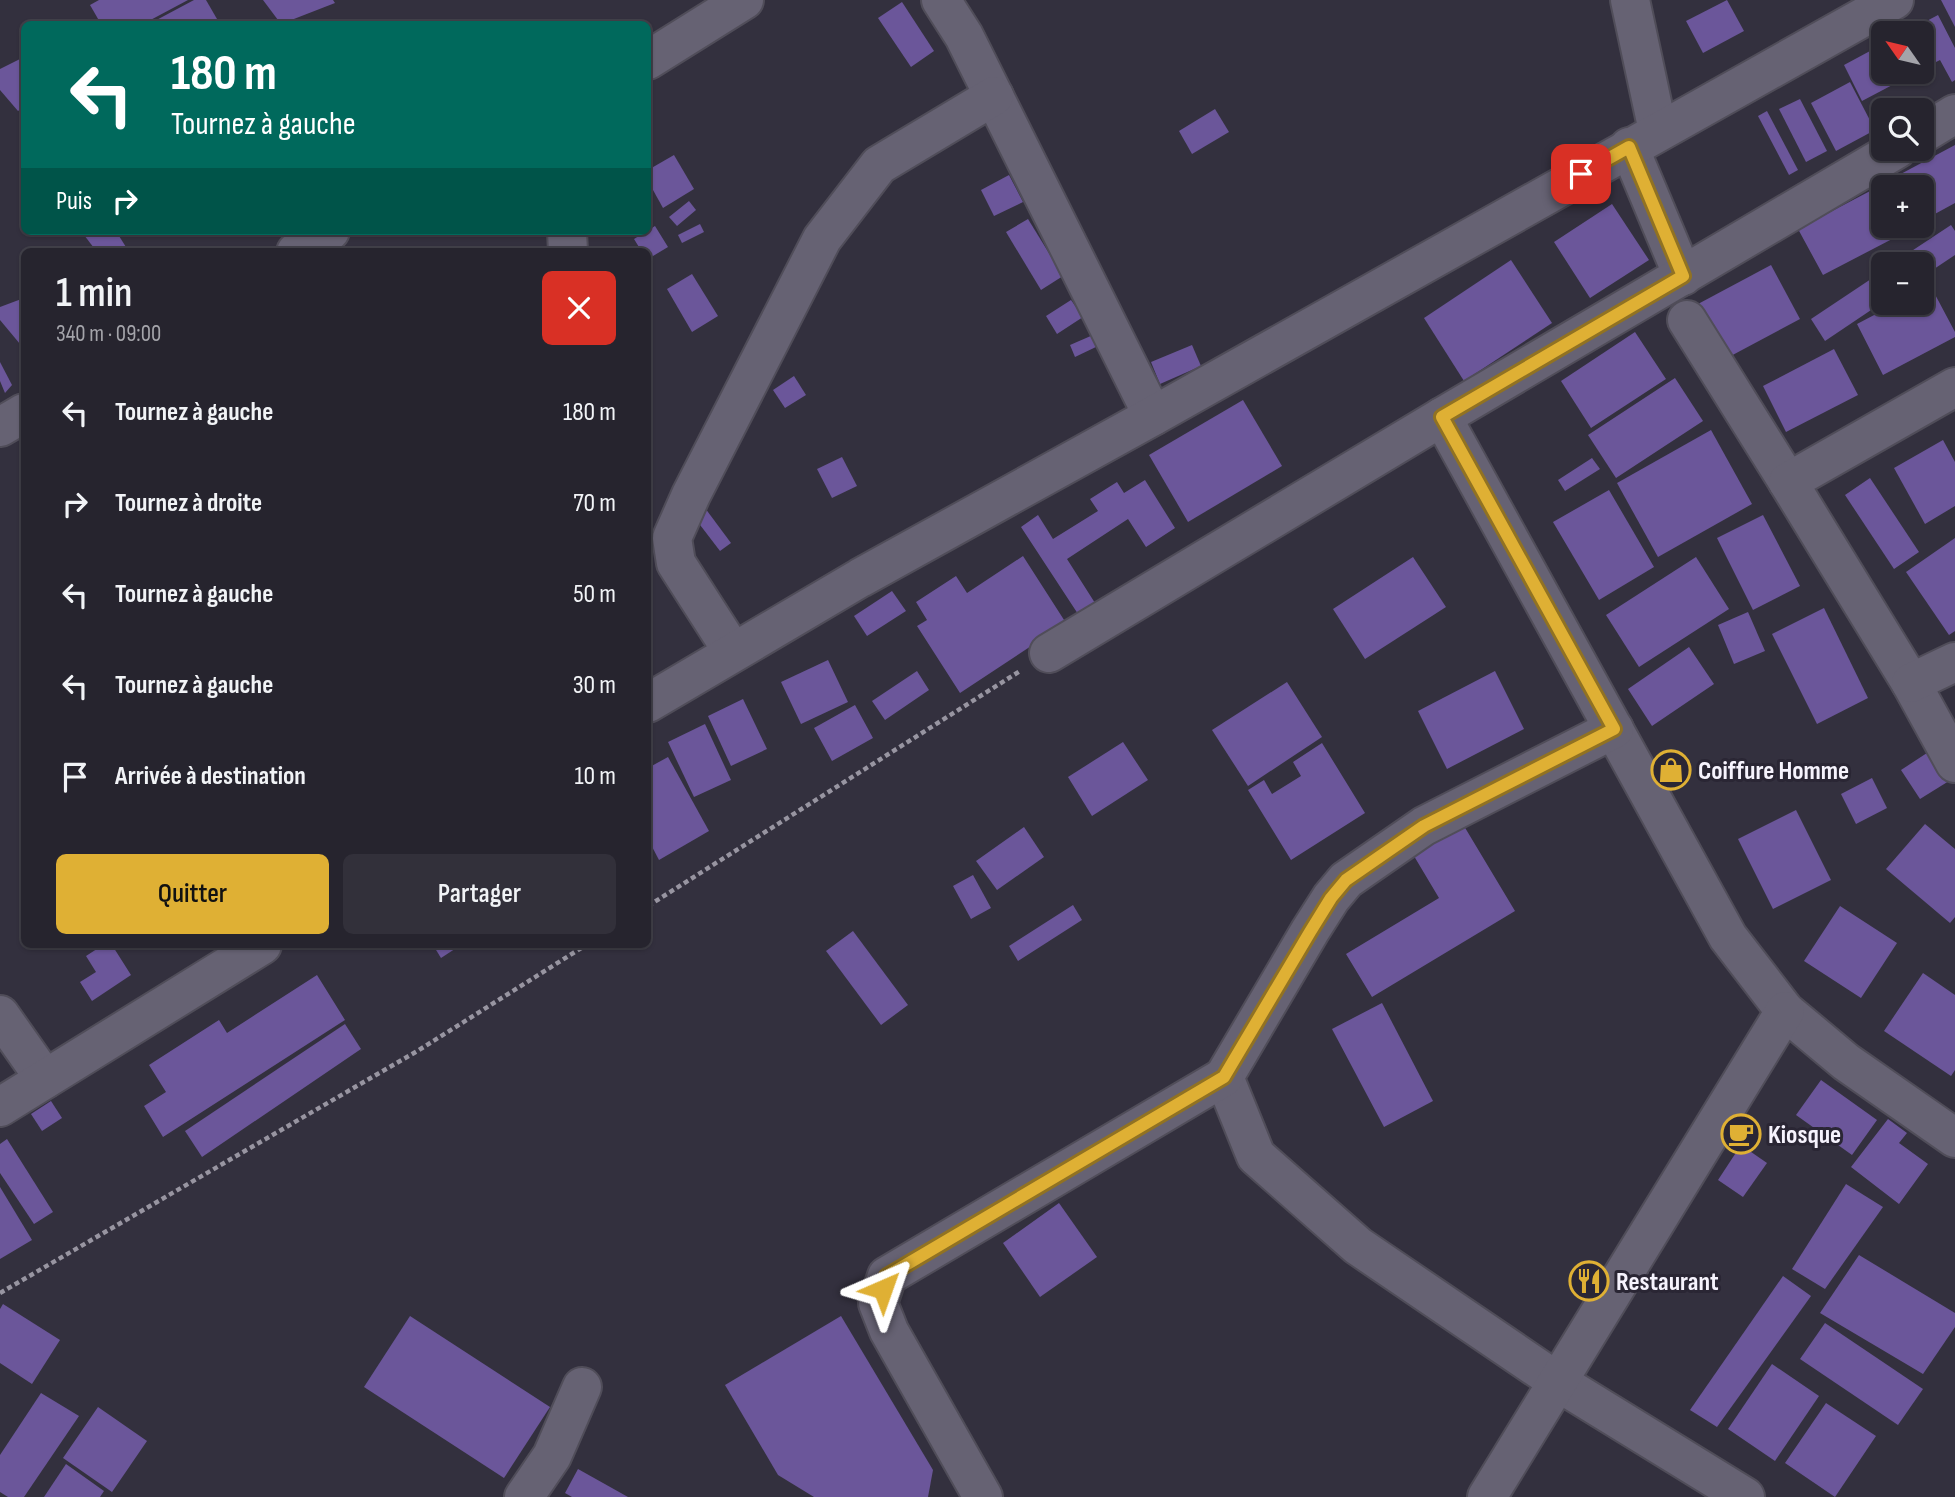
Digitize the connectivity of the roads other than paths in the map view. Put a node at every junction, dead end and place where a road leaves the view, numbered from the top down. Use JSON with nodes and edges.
{"nodes":[{"id":1,"x":744,"y":0,"type":"edge"},
{"id":2,"x":941,"y":0,"type":"edge"},
{"id":3,"x":1630,"y":0,"type":"edge"},
{"id":4,"x":1894,"y":0,"type":"edge"},
{"id":5,"x":651,"y":58,"type":"edge"},
{"id":6,"x":994,"y":96,"type":"junction"},
{"id":7,"x":1955,"y":114,"type":"edge"},
{"id":8,"x":1934,"y":127,"type":"edge"},
{"id":9,"x":1644,"y":139,"type":"junction"},
{"id":10,"x":1877,"y":161,"type":"edge"},
{"id":11,"x":324,"y":235,"type":"edge"},
{"id":12,"x":302,"y":248,"type":"edge"},
{"id":13,"x":1683,"y":276,"type":"junction"},
{"id":14,"x":1688,"y":320,"type":"dead end"},
{"id":15,"x":1955,"y":387,"type":"edge"},
{"id":16,"x":21,"y":415,"type":"edge"},
{"id":17,"x":1153,"y":416,"type":"junction"},
{"id":18,"x":1442,"y":417,"type":"junction"},
{"id":19,"x":0,"y":427,"type":"edge"},
{"id":20,"x":1788,"y":482,"type":"junction"},
{"id":21,"x":733,"y":652,"type":"junction"},
{"id":22,"x":1049,"y":653,"type":"road end"},
{"id":23,"x":1955,"y":662,"type":"edge"},
{"id":24,"x":1911,"y":683,"type":"junction"},
{"id":25,"x":651,"y":701,"type":"edge"},
{"id":26,"x":1614,"y":729,"type":"junction"},
{"id":27,"x":1955,"y":763,"type":"edge"},
{"id":28,"x":257,"y":948,"type":"edge"},
{"id":29,"x":1785,"y":1012,"type":"junction"},
{"id":30,"x":0,"y":1015,"type":"edge"},
{"id":31,"x":1224,"y":1077,"type":"junction"},
{"id":32,"x":45,"y":1079,"type":"junction"},
{"id":33,"x":0,"y":1107,"type":"edge"},
{"id":34,"x":1955,"y":1138,"type":"edge"},
{"id":35,"x":1558,"y":1382,"type":"junction"},
{"id":36,"x":582,"y":1387,"type":"dead end"},
{"id":37,"x":524,"y":1497,"type":"edge"},
{"id":38,"x":983,"y":1497,"type":"edge"},
{"id":39,"x":1487,"y":1497,"type":"edge"},
{"id":40,"x":1745,"y":1497,"type":"edge"}],
"edges":[{"from":1,"to":5,"type":"street"},
{"from":2,"to":6,"type":"street"},
{"from":3,"to":9,"type":"street"},
{"from":4,"to":9,"type":"street"},
{"from":6,"to":17,"type":"street"},
{"from":6,"to":21,"type":"street"},
{"from":7,"to":8,"type":"street"},
{"from":9,"to":13,"type":"street"},
{"from":9,"to":17,"type":"street"},
{"from":10,"to":13,"type":"street"},
{"from":11,"to":12,"type":"street"},
{"from":13,"to":18,"type":"street"},
{"from":14,"to":20,"type":"street"},
{"from":15,"to":20,"type":"street"},
{"from":16,"to":19,"type":"street"},
{"from":17,"to":21,"type":"street"},
{"from":18,"to":22,"type":"street"},
{"from":18,"to":26,"type":"street"},
{"from":20,"to":24,"type":"street"},
{"from":21,"to":25,"type":"street"},
{"from":23,"to":24,"type":"street"},
{"from":24,"to":27,"type":"street"},
{"from":26,"to":29,"type":"street"},
{"from":26,"to":31,"type":"street"},
{"from":28,"to":32,"type":"street"},
{"from":29,"to":34,"type":"street"},
{"from":29,"to":35,"type":"street"},
{"from":30,"to":32,"type":"street"},
{"from":31,"to":35,"type":"street"},
{"from":31,"to":38,"type":"street"},
{"from":32,"to":33,"type":"street"},
{"from":35,"to":39,"type":"street"},
{"from":35,"to":40,"type":"street"},
{"from":36,"to":37,"type":"street"}]}
